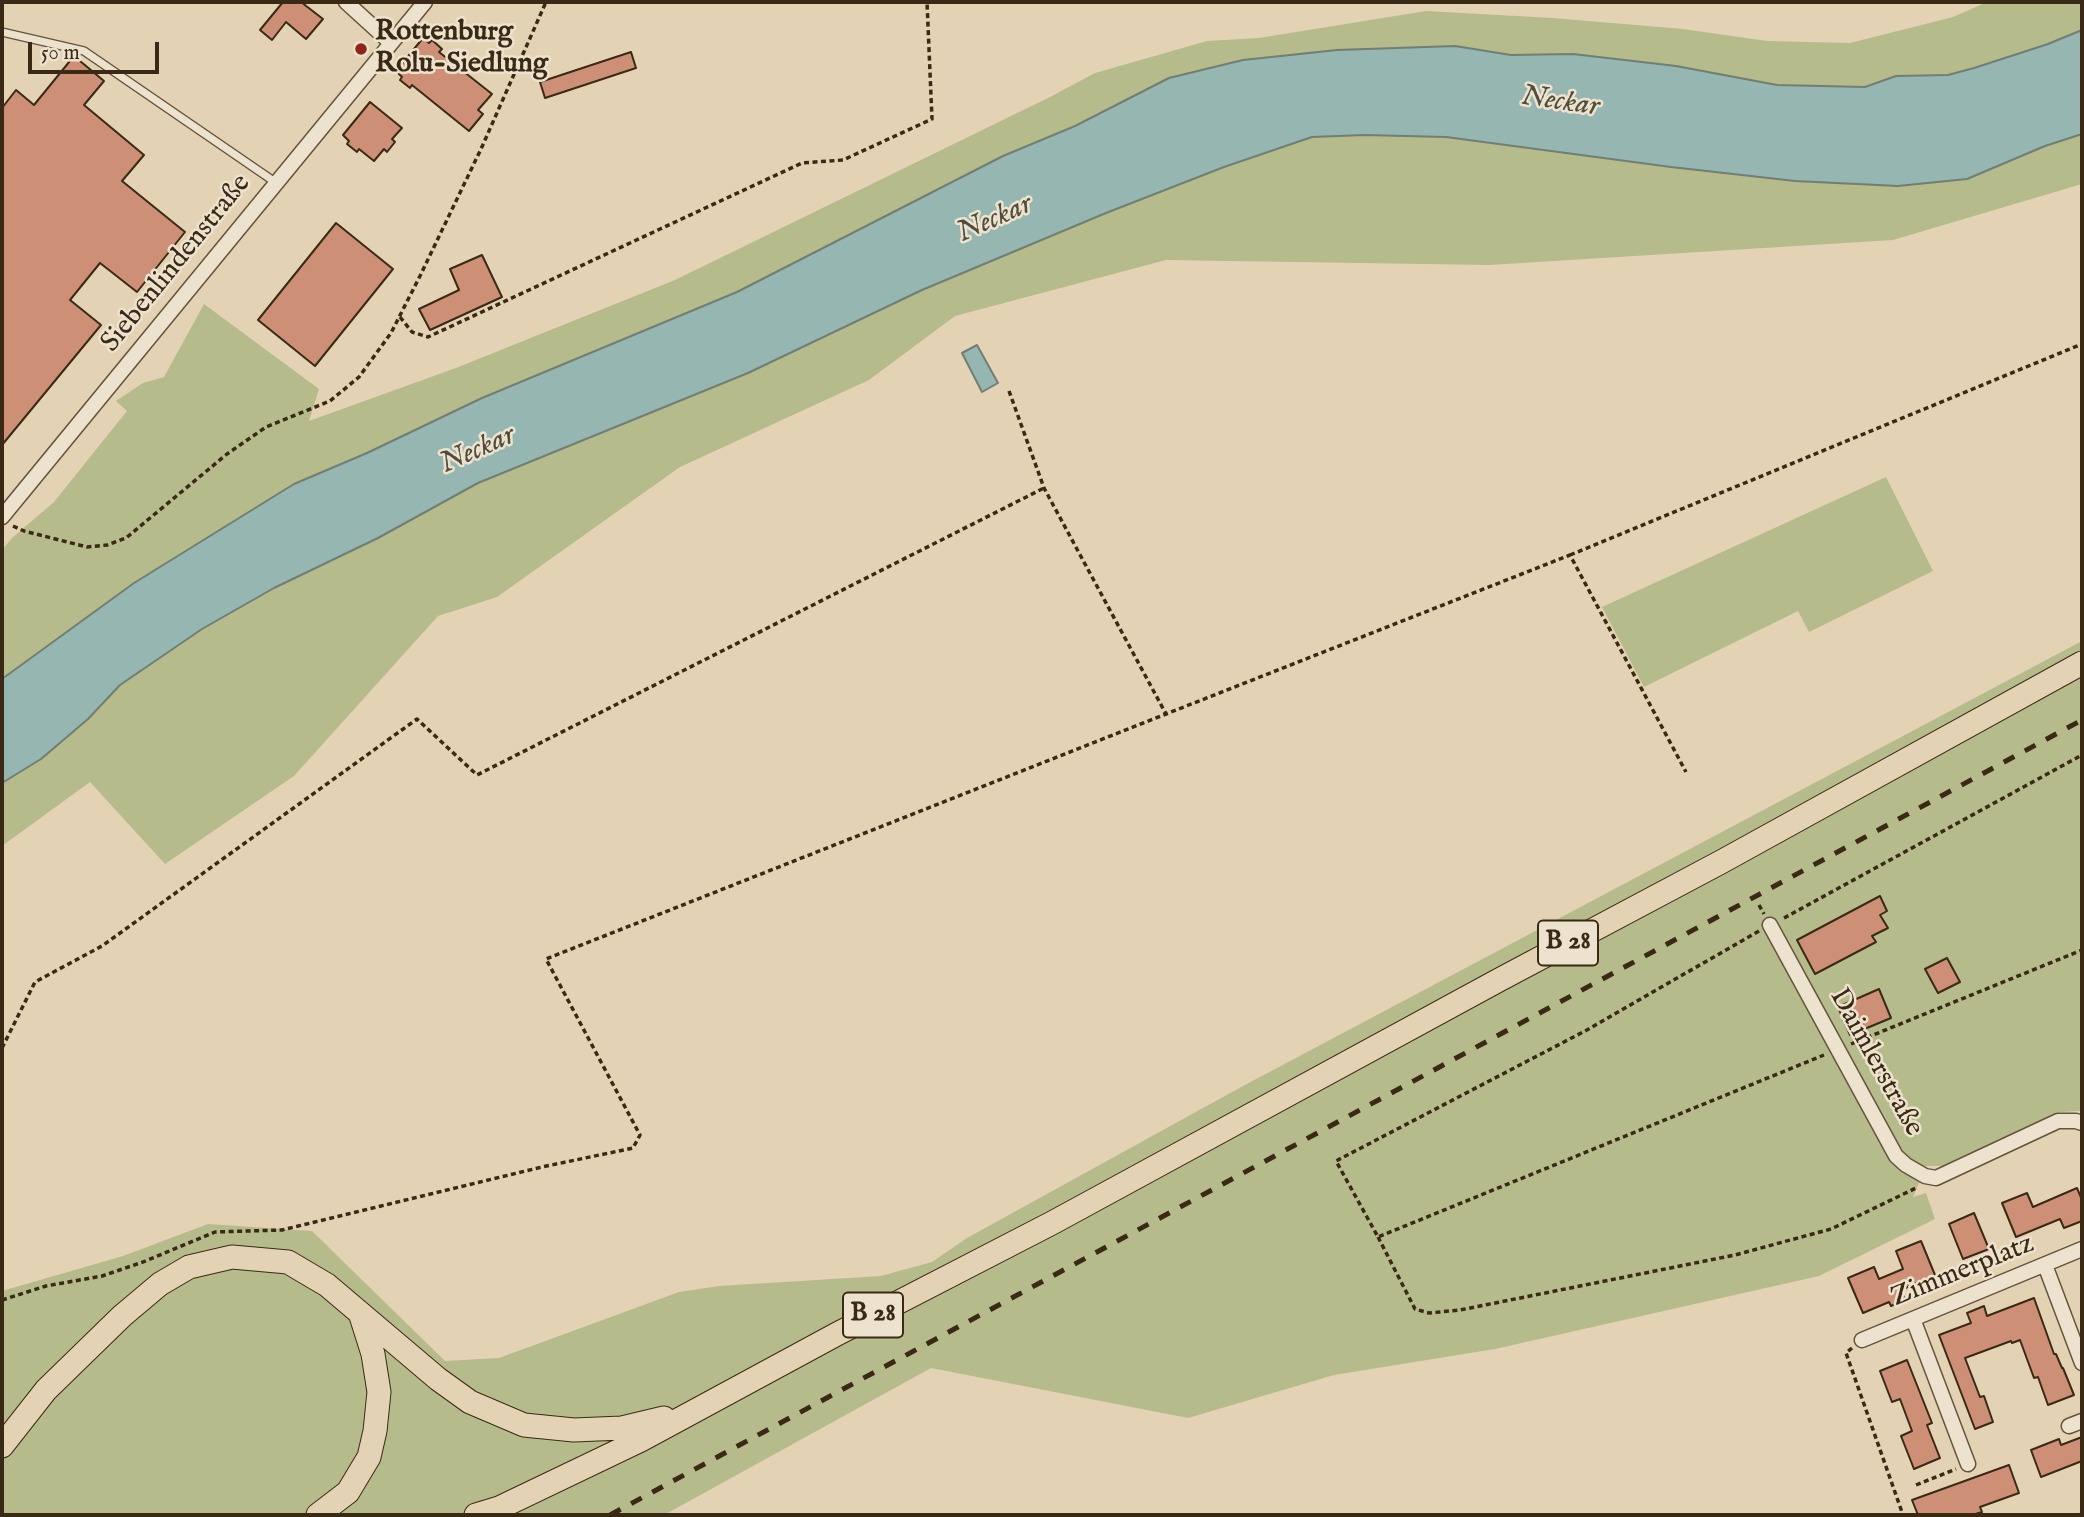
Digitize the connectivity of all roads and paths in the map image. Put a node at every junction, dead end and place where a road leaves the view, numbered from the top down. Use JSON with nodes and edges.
{"nodes":[{"id":1,"x":346,"y":2,"type":"edge"},
{"id":2,"x":425,"y":2,"type":"edge"},
{"id":3,"x":546,"y":2,"type":"edge"},
{"id":4,"x":927,"y":2,"type":"edge"},
{"id":5,"x":2,"y":32,"type":"edge"},
{"id":6,"x":391,"y":43,"type":"junction"},
{"id":7,"x":275,"y":183,"type":"junction"},
{"id":8,"x":400,"y":317,"type":"junction"},
{"id":9,"x":2082,"y":344,"type":"edge"},
{"id":10,"x":1009,"y":391,"type":"dead end"},
{"id":11,"x":1044,"y":488,"type":"junction"},
{"id":12,"x":7,"y":522,"type":"edge"},
{"id":13,"x":1570,"y":555,"type":"junction"},
{"id":14,"x":2082,"y":663,"type":"edge"},
{"id":15,"x":1166,"y":714,"type":"junction"},
{"id":16,"x":2082,"y":755,"type":"edge"},
{"id":17,"x":1686,"y":772,"type":"dead end"},
{"id":18,"x":1770,"y":925,"type":"junction"},
{"id":19,"x":2082,"y":950,"type":"edge"},
{"id":20,"x":2,"y":1048,"type":"edge"},
{"id":21,"x":1839,"y":1049,"type":"junction"},
{"id":22,"x":2082,"y":1123,"type":"edge"},
{"id":23,"x":1936,"y":1178,"type":"junction"},
{"id":24,"x":1378,"y":1237,"type":"junction"},
{"id":25,"x":2082,"y":1249,"type":"edge"},
{"id":26,"x":2045,"y":1265,"type":"junction"},
{"id":27,"x":2,"y":1300,"type":"edge"},
{"id":28,"x":361,"y":1315,"type":"junction"},
{"id":29,"x":1913,"y":1319,"type":"junction"},
{"id":30,"x":1862,"y":1340,"type":"joint"},
{"id":31,"x":2082,"y":1363,"type":"edge"},
{"id":32,"x":695,"y":1411,"type":"junction"},
{"id":33,"x":2,"y":1446,"type":"edge"},
{"id":34,"x":1968,"y":1464,"type":"joint"},
{"id":35,"x":1916,"y":1485,"type":"dead end"},
{"id":36,"x":318,"y":1515,"type":"edge"},
{"id":37,"x":476,"y":1515,"type":"edge"},
{"id":38,"x":1903,"y":1515,"type":"edge"}],
"edges":[{"from":1,"to":6,"type":"street"},
{"from":2,"to":6,"type":"street","name":"Siebenlindenstraße"},
{"from":3,"to":8,"type":"path"},
{"from":4,"to":8,"type":"path"},
{"from":5,"to":7,"type":"lane"},
{"from":6,"to":7,"type":"street","name":"Siebenlindenstraße"},
{"from":7,"to":12,"type":"street","name":"Siebenlindenstraße"},
{"from":8,"to":12,"type":"path"},
{"from":9,"to":13,"type":"path"},
{"from":10,"to":11,"type":"path"},
{"from":11,"to":15,"type":"path"},
{"from":11,"to":20,"type":"path"},
{"from":13,"to":15,"type":"path"},
{"from":13,"to":17,"type":"path"},
{"from":14,"to":32,"type":"main road","number":"B 28"},
{"from":15,"to":27,"type":"path"},
{"from":16,"to":18,"type":"path"},
{"from":18,"to":21,"type":"street","name":"Daimlerstraße"},
{"from":18,"to":24,"type":"path"},
{"from":19,"to":21,"type":"path"},
{"from":21,"to":23,"type":"street","name":"Daimlerstraße"},
{"from":21,"to":24,"type":"path"},
{"from":22,"to":23,"type":"street"},
{"from":23,"to":24,"type":"path"},
{"from":25,"to":26,"type":"street","name":"Zimmerplatz"},
{"from":26,"to":29,"type":"street","name":"Zimmerplatz"},
{"from":26,"to":31,"type":"street"},
{"from":28,"to":32,"type":"main road"},
{"from":28,"to":33,"type":"main road"},
{"from":28,"to":36,"type":"main road"},
{"from":29,"to":30,"type":"street","name":"Zimmerplatz"},
{"from":29,"to":34,"type":"street"},
{"from":30,"to":38,"type":"path"},
{"from":32,"to":37,"type":"main road","number":"B 28"},
{"from":34,"to":35,"type":"path"}]}
